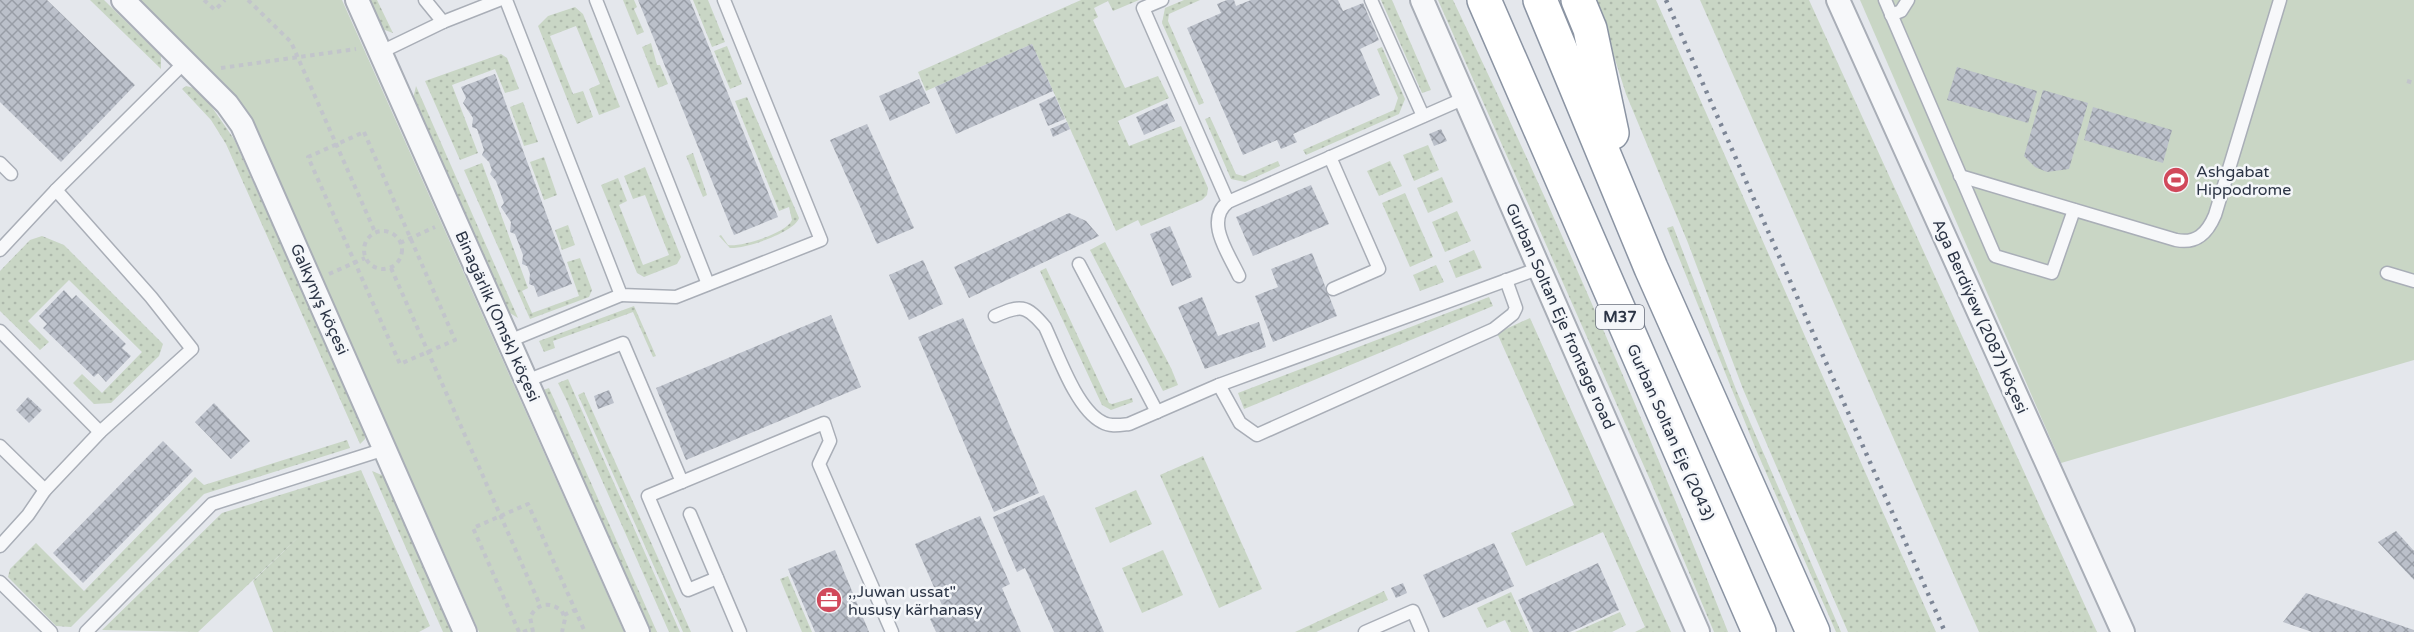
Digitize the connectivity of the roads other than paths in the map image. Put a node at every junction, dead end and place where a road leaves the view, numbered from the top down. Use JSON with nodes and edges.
{"nodes":[{"id":1,"x":123,"y":0,"type":"edge"},
{"id":2,"x":357,"y":0,"type":"edge"},
{"id":3,"x":425,"y":0,"type":"edge"},
{"id":4,"x":499,"y":0,"type":"edge"},
{"id":5,"x":506,"y":0,"type":"edge"},
{"id":6,"x":596,"y":0,"type":"edge"},
{"id":7,"x":724,"y":0,"type":"edge"},
{"id":8,"x":1162,"y":0,"type":"edge"},
{"id":9,"x":1371,"y":0,"type":"edge"},
{"id":10,"x":1422,"y":0,"type":"edge"},
{"id":11,"x":1484,"y":0,"type":"edge"},
{"id":12,"x":1540,"y":0,"type":"edge"},
{"id":13,"x":1578,"y":0,"type":"edge"},
{"id":14,"x":1838,"y":0,"type":"edge"},
{"id":15,"x":1885,"y":0,"type":"edge"},
{"id":16,"x":1908,"y":0,"type":"edge"},
{"id":17,"x":2280,"y":0,"type":"edge"},
{"id":18,"x":1892,"y":15,"type":"junction"},
{"id":19,"x":443,"y":22,"type":"junction"},
{"id":20,"x":372,"y":50,"type":"junction"},
{"id":21,"x":186,"y":61,"type":"junction"},
{"id":22,"x":1466,"y":98,"type":"junction"},
{"id":23,"x":1423,"y":116,"type":"junction"},
{"id":24,"x":1330,"y":157,"type":"junction"},
{"id":25,"x":0,"y":163,"type":"edge"},
{"id":26,"x":11,"y":174,"type":"dead end"},
{"id":27,"x":1960,"y":176,"type":"junction"},
{"id":28,"x":56,"y":190,"type":"junction"},
{"id":29,"x":1228,"y":202,"type":"junction"},
{"id":30,"x":1628,"y":208,"type":"junction"},
{"id":31,"x":2074,"y":210,"type":"junction"},
{"id":32,"x":0,"y":250,"type":"edge"},
{"id":33,"x":1080,"y":264,"type":"dead end"},
{"id":34,"x":1540,"y":268,"type":"junction"},
{"id":35,"x":2387,"y":273,"type":"dead end"},
{"id":36,"x":1239,"y":276,"type":"dead end"},
{"id":37,"x":2413,"y":278,"type":"edge"},
{"id":38,"x":1506,"y":280,"type":"junction"},
{"id":39,"x":708,"y":284,"type":"junction"},
{"id":40,"x":1334,"y":289,"type":"dead end"},
{"id":41,"x":621,"y":295,"type":"junction"},
{"id":42,"x":995,"y":316,"type":"dead end"},
{"id":43,"x":0,"y":331,"type":"edge"},
{"id":44,"x":509,"y":341,"type":"junction"},
{"id":45,"x":526,"y":381,"type":"junction"},
{"id":46,"x":1219,"y":385,"type":"junction"},
{"id":47,"x":1157,"y":412,"type":"junction"},
{"id":48,"x":100,"y":432,"type":"junction"},
{"id":49,"x":0,"y":446,"type":"edge"},
{"id":50,"x":385,"y":449,"type":"junction"},
{"id":51,"x":682,"y":482,"type":"junction"},
{"id":52,"x":45,"y":490,"type":"junction"},
{"id":53,"x":690,"y":514,"type":"dead end"},
{"id":54,"x":0,"y":546,"type":"edge"},
{"id":55,"x":717,"y":578,"type":"junction"},
{"id":56,"x":0,"y":582,"type":"edge"},
{"id":57,"x":51,"y":632,"type":"edge"},
{"id":58,"x":86,"y":632,"type":"edge"},
{"id":59,"x":465,"y":632,"type":"edge"},
{"id":60,"x":638,"y":632,"type":"edge"},
{"id":61,"x":740,"y":632,"type":"edge"},
{"id":62,"x":892,"y":632,"type":"edge"},
{"id":63,"x":1365,"y":632,"type":"edge"},
{"id":64,"x":1422,"y":632,"type":"edge"},
{"id":65,"x":1698,"y":632,"type":"edge"},
{"id":66,"x":1759,"y":632,"type":"edge"},
{"id":67,"x":1813,"y":632,"type":"edge"},
{"id":68,"x":2123,"y":632,"type":"edge"}],
"edges":[{"from":1,"to":21,"type":"street","name":"Galkynyş köçesi"},
{"from":2,"to":20,"type":"street","name":"Binagärlik (Omsk) köçesi"},
{"from":3,"to":19,"type":"lane"},
{"from":4,"to":19,"type":"lane"},
{"from":5,"to":41,"type":"lane"},
{"from":6,"to":39,"type":"lane"},
{"from":7,"to":39,"type":"lane"},
{"from":8,"to":29,"type":"lane"},
{"from":9,"to":23,"type":"lane"},
{"from":10,"to":22,"type":"street","name":"Gurban Soltan Eje frontage road"},
{"from":11,"to":66,"type":"highway","name":"Gurban Soltan Eje (2043)","number":"M37"},
{"from":12,"to":30,"type":"highway","number":"M37"},
{"from":13,"to":30,"type":"highway"},
{"from":14,"to":68,"type":"street","name":"Aga Berdiýew (2087) köçesi"},
{"from":15,"to":18,"type":"lane"},
{"from":16,"to":18,"type":"lane"},
{"from":17,"to":31,"type":"lane"},
{"from":18,"to":27,"type":"lane"},
{"from":19,"to":20,"type":"lane"},
{"from":20,"to":44,"type":"street","name":"Binagärlik (Omsk) köçesi"},
{"from":21,"to":28,"type":"lane"},
{"from":21,"to":50,"type":"street","name":"Galkynyş köçesi"},
{"from":22,"to":23,"type":"lane"},
{"from":22,"to":34,"type":"street","name":"Gurban Soltan Eje frontage road"},
{"from":23,"to":24,"type":"lane"},
{"from":24,"to":29,"type":"lane"},
{"from":24,"to":40,"type":"lane"},
{"from":25,"to":26,"type":"lane"},
{"from":27,"to":31,"type":"lane"},
{"from":27,"to":31,"type":"lane"},
{"from":28,"to":32,"type":"lane"},
{"from":28,"to":48,"type":"lane"},
{"from":29,"to":36,"type":"lane"},
{"from":30,"to":67,"type":"highway","number":"M37"},
{"from":33,"to":47,"type":"lane"},
{"from":34,"to":38,"type":"lane"},
{"from":34,"to":65,"type":"street","name":"Gurban Soltan Eje frontage road"},
{"from":35,"to":37,"type":"lane"},
{"from":38,"to":46,"type":"lane"},
{"from":38,"to":46,"type":"lane"},
{"from":39,"to":41,"type":"lane"},
{"from":41,"to":44,"type":"lane"},
{"from":42,"to":47,"type":"lane"},
{"from":43,"to":48,"type":"lane"},
{"from":44,"to":45,"type":"street","name":"Binagärlik (Omsk) köçesi"},
{"from":45,"to":51,"type":"lane"},
{"from":45,"to":60,"type":"street","name":"Binagärlik (Omsk) köçesi"},
{"from":46,"to":47,"type":"lane"},
{"from":48,"to":52,"type":"lane"},
{"from":49,"to":52,"type":"lane"},
{"from":50,"to":58,"type":"lane"},
{"from":50,"to":59,"type":"street","name":"Galkynyş köçesi"},
{"from":51,"to":55,"type":"lane"},
{"from":51,"to":62,"type":"lane"},
{"from":52,"to":54,"type":"lane"},
{"from":53,"to":55,"type":"lane"},
{"from":55,"to":61,"type":"lane"},
{"from":56,"to":57,"type":"lane"},
{"from":63,"to":64,"type":"lane"}]}
